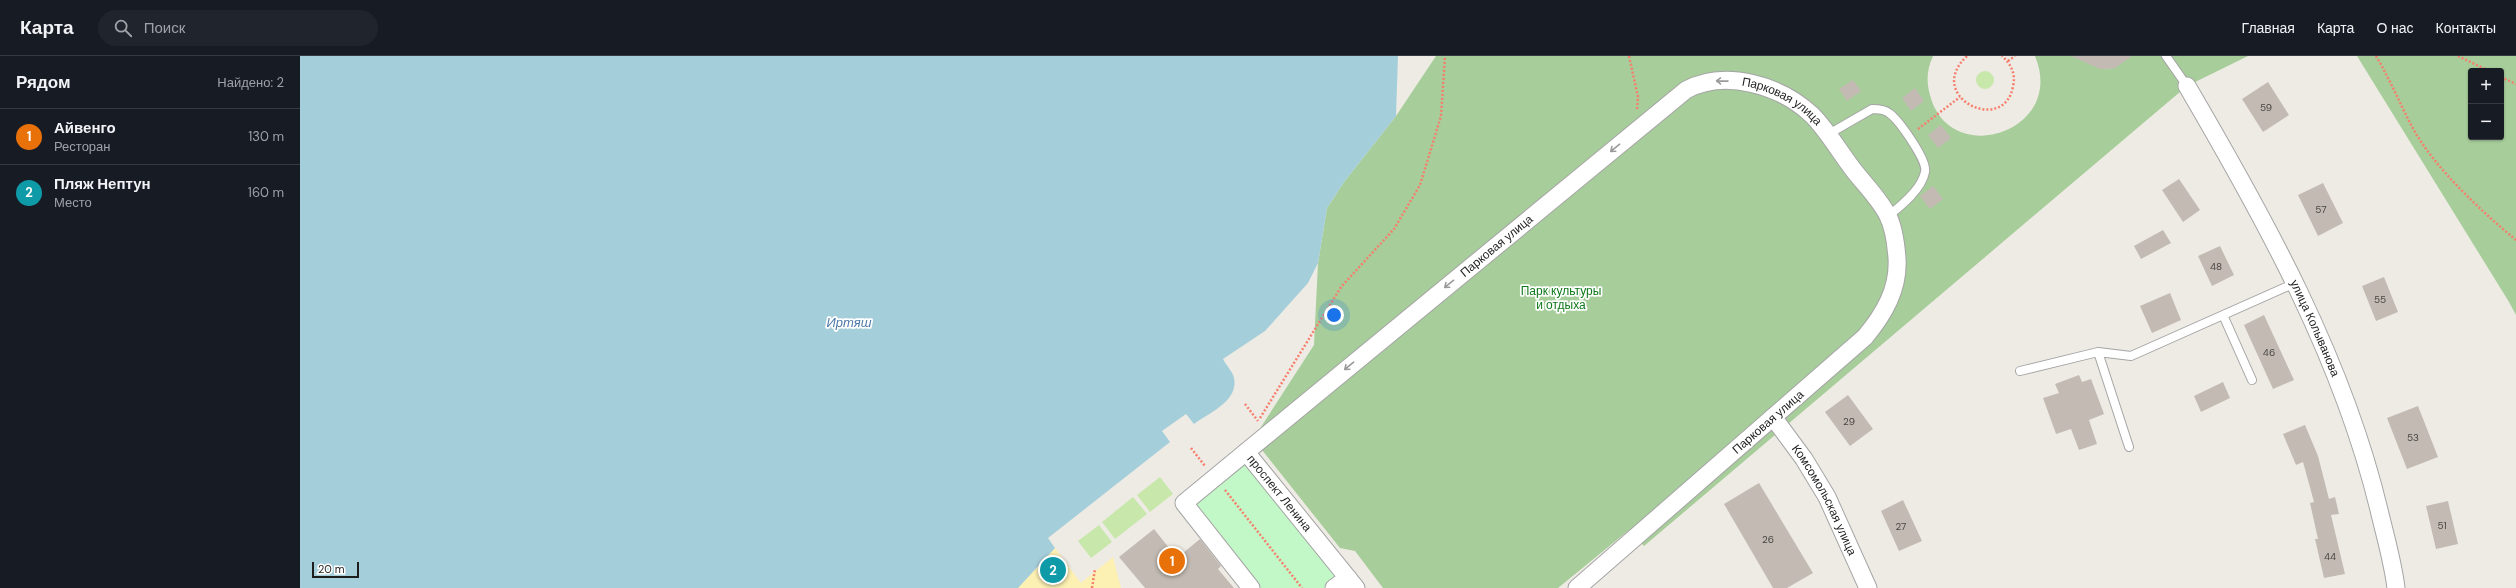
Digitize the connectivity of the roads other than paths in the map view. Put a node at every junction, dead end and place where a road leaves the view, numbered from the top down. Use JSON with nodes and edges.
{"nodes":[{"id":1,"x":2166,"y":56,"type":"edge"},
{"id":2,"x":2187,"y":86,"type":"joint"},
{"id":3,"x":1827,"y":134,"type":"junction"},
{"id":4,"x":1888,"y":216,"type":"junction"},
{"id":5,"x":2295,"y":283,"type":"junction"},
{"id":6,"x":2223,"y":315,"type":"junction"},
{"id":7,"x":2098,"y":352,"type":"junction"},
{"id":8,"x":2020,"y":371,"type":"dead end"},
{"id":9,"x":2252,"y":380,"type":"dead end"},
{"id":10,"x":1773,"y":417,"type":"junction"},
{"id":11,"x":2129,"y":447,"type":"dead end"},
{"id":12,"x":1249,"y":450,"type":"junction"},
{"id":13,"x":1352,"y":583,"type":"edge"},
{"id":14,"x":1251,"y":588,"type":"edge"},
{"id":15,"x":1334,"y":588,"type":"edge"},
{"id":16,"x":1577,"y":588,"type":"edge"},
{"id":17,"x":1868,"y":588,"type":"edge"},
{"id":18,"x":2396,"y":588,"type":"edge"}],
"edges":[{"from":1,"to":2,"type":"lane"},
{"from":2,"to":5,"type":"street","name":"улица Колыванова"},
{"from":3,"to":4,"type":"street","name":"Парковая улица"},
{"from":3,"to":4,"type":"lane"},
{"from":3,"to":12,"type":"street","name":"Парковая улица","one_way":true},
{"from":4,"to":10,"type":"street","name":"Парковая улица"},
{"from":5,"to":6,"type":"lane"},
{"from":5,"to":18,"type":"street","name":"улица Колыванова"},
{"from":6,"to":7,"type":"lane"},
{"from":6,"to":9,"type":"lane"},
{"from":7,"to":8,"type":"lane"},
{"from":7,"to":11,"type":"lane"},
{"from":10,"to":16,"type":"street","name":"Парковая улица"},
{"from":10,"to":17,"type":"street","name":"Комсомольская улица"},
{"from":12,"to":13,"type":"street","name":"проспект Ленина"},
{"from":12,"to":14,"type":"street","name":"проспект Ленина"},
{"from":13,"to":15,"type":"street"}]}
